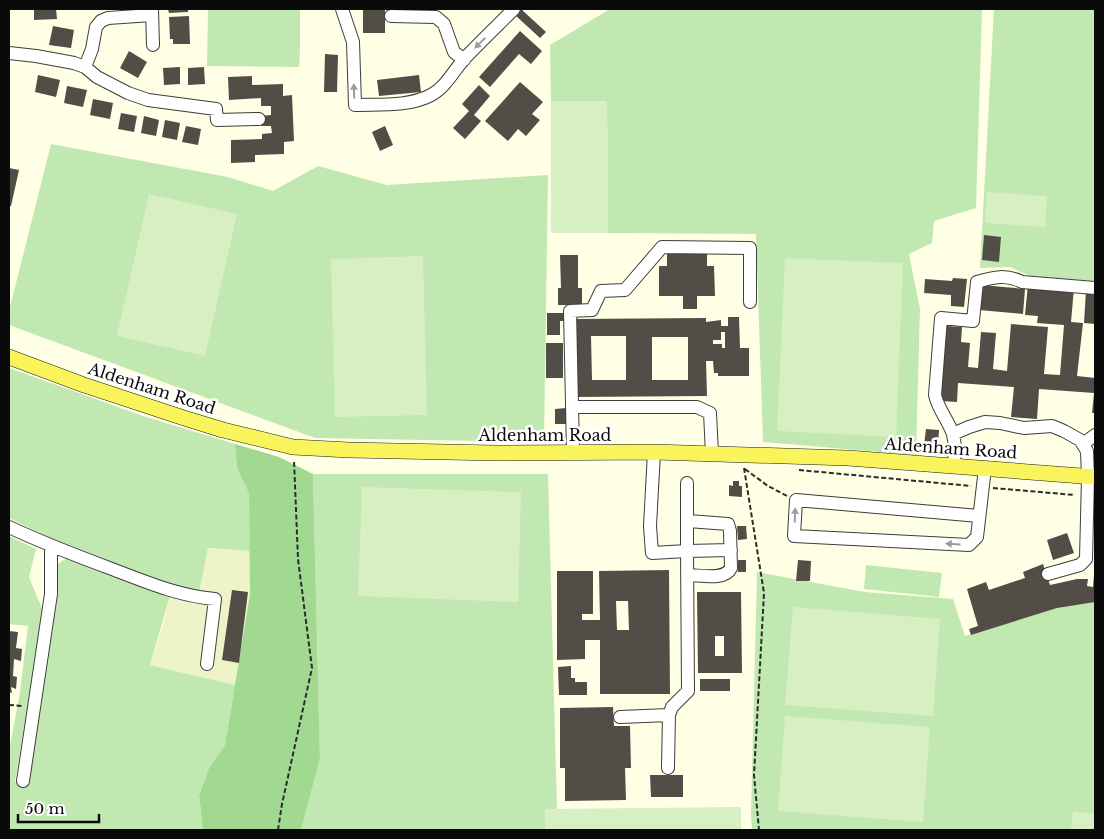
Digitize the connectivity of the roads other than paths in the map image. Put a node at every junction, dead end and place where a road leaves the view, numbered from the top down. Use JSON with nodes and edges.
{"nodes":[{"id":1,"x":342,"y":9,"type":"edge"},
{"id":2,"x":514,"y":9,"type":"edge"},
{"id":3,"x":152,"y":12,"type":"edge"},
{"id":4,"x":391,"y":16,"type":"dead end"},
{"id":5,"x":153,"y":45,"type":"dead end"},
{"id":6,"x":9,"y":53,"type":"edge"},
{"id":7,"x":464,"y":60,"type":"junction"},
{"id":8,"x":85,"y":67,"type":"junction"},
{"id":9,"x":258,"y":119,"type":"dead end"},
{"id":10,"x":1095,"y":288,"type":"edge"},
{"id":11,"x":750,"y":302,"type":"dead end"},
{"id":12,"x":9,"y":357,"type":"edge"},
{"id":13,"x":572,"y":407,"type":"junction"},
{"id":14,"x":953,"y":434,"type":"junction"},
{"id":15,"x":1095,"y":435,"type":"edge"},
{"id":16,"x":1083,"y":444,"type":"junction"},
{"id":17,"x":573,"y":452,"type":"junction"},
{"id":18,"x":654,"y":452,"type":"junction"},
{"id":19,"x":712,"y":454,"type":"junction"},
{"id":20,"x":954,"y":466,"type":"junction"},
{"id":21,"x":985,"y":468,"type":"junction"},
{"id":22,"x":1092,"y":477,"type":"edge"},
{"id":23,"x":687,"y":483,"type":"dead end"},
{"id":24,"x":979,"y":516,"type":"junction"},
{"id":25,"x":688,"y":521,"type":"junction"},
{"id":26,"x":9,"y":527,"type":"edge"},
{"id":27,"x":51,"y":546,"type":"junction"},
{"id":28,"x":731,"y":550,"type":"junction"},
{"id":29,"x":687,"y":551,"type":"junction"},
{"id":30,"x":1048,"y":574,"type":"dead end"},
{"id":31,"x":688,"y":575,"type":"junction"},
{"id":32,"x":207,"y":664,"type":"dead end"},
{"id":33,"x":669,"y":716,"type":"junction"},
{"id":34,"x":620,"y":717,"type":"dead end"},
{"id":35,"x":668,"y":768,"type":"dead end"},
{"id":36,"x":23,"y":782,"type":"dead end"}],
"edges":[{"from":7,"to":1,"type":"street","one_way":true},
{"from":2,"to":7,"type":"street","one_way":true},
{"from":3,"to":5,"type":"street"},
{"from":3,"to":8,"type":"street"},
{"from":4,"to":7,"type":"street"},
{"from":6,"to":8,"type":"street"},
{"from":8,"to":9,"type":"street"},
{"from":10,"to":14,"type":"street"},
{"from":11,"to":13,"type":"street"},
{"from":12,"to":17,"type":"main road","name":"Aldenham Road"},
{"from":13,"to":17,"type":"street"},
{"from":13,"to":19,"type":"street"},
{"from":14,"to":16,"type":"street"},
{"from":14,"to":20,"type":"street"},
{"from":15,"to":16,"type":"street"},
{"from":16,"to":22,"type":"street"},
{"from":17,"to":18,"type":"main road","name":"Aldenham Road"},
{"from":18,"to":19,"type":"main road","name":"Aldenham Road"},
{"from":18,"to":29,"type":"street"},
{"from":19,"to":20,"type":"main road","name":"Aldenham Road"},
{"from":20,"to":21,"type":"main road","name":"Aldenham Road"},
{"from":21,"to":22,"type":"main road","name":"Aldenham Road"},
{"from":21,"to":24,"type":"street"},
{"from":22,"to":30,"type":"street"},
{"from":23,"to":25,"type":"street"},
{"from":24,"to":24,"type":"street","one_way":true},
{"from":25,"to":28,"type":"street"},
{"from":25,"to":29,"type":"street"},
{"from":26,"to":27,"type":"street"},
{"from":27,"to":32,"type":"street"},
{"from":27,"to":36,"type":"street"},
{"from":28,"to":29,"type":"street"},
{"from":28,"to":31,"type":"street"},
{"from":29,"to":31,"type":"street"},
{"from":31,"to":33,"type":"street"},
{"from":33,"to":34,"type":"street"},
{"from":33,"to":35,"type":"street"}]}
